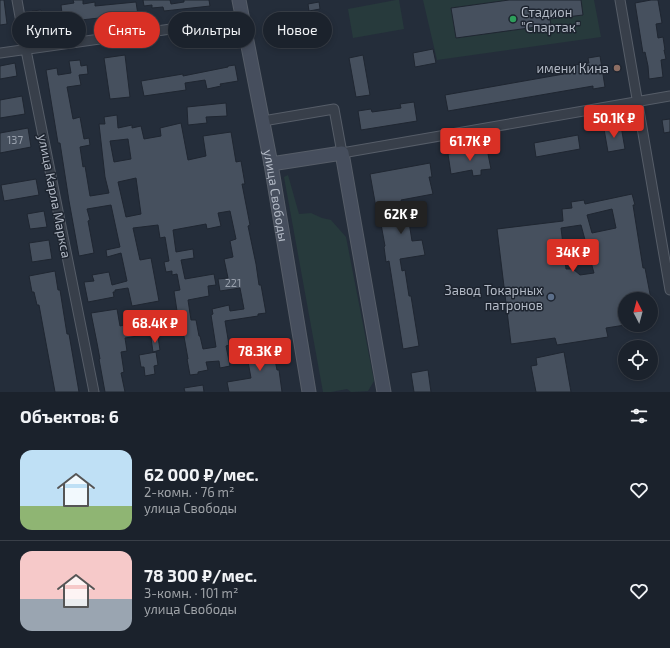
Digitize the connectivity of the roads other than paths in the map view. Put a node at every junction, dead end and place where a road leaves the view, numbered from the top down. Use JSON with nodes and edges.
{"nodes":[{"id":1,"x":17,"y":0,"type":"edge"},
{"id":2,"x":239,"y":0,"type":"edge"},
{"id":3,"x":620,"y":0,"type":"edge"},
{"id":4,"x":241,"y":12,"type":"edge"},
{"id":5,"x":168,"y":30,"type":"edge"},
{"id":6,"x":248,"y":48,"type":"edge"},
{"id":7,"x":26,"y":50,"type":"junction"},
{"id":8,"x":0,"y":53,"type":"edge"},
{"id":9,"x":670,"y":96,"type":"edge"},
{"id":10,"x":638,"y":102,"type":"junction"},
{"id":11,"x":263,"y":121,"type":"junction"},
{"id":12,"x":342,"y":153,"type":"junction"},
{"id":13,"x":271,"y":164,"type":"junction"},
{"id":14,"x":670,"y":290,"type":"edge"},
{"id":15,"x":94,"y":392,"type":"edge"},
{"id":16,"x":309,"y":392,"type":"edge"},
{"id":17,"x":384,"y":392,"type":"edge"}],
"edges":[{"from":1,"to":7,"type":"street","name":"улица Карла Маркса"},
{"from":2,"to":4,"type":"main road","name":"улица Свободы"},
{"from":3,"to":10,"type":"street"},
{"from":5,"to":7,"type":"street"},
{"from":6,"to":11,"type":"main road","name":"улица Свободы"},
{"from":7,"to":8,"type":"street"},
{"from":7,"to":15,"type":"street","name":"улица Карла Маркса"},
{"from":9,"to":10,"type":"street"},
{"from":10,"to":12,"type":"street"},
{"from":10,"to":14,"type":"street"},
{"from":11,"to":12,"type":"street"},
{"from":11,"to":13,"type":"main road","name":"улица Свободы"},
{"from":12,"to":13,"type":"main road"},
{"from":12,"to":17,"type":"main road"},
{"from":13,"to":16,"type":"main road","name":"улица Свободы"}]}
